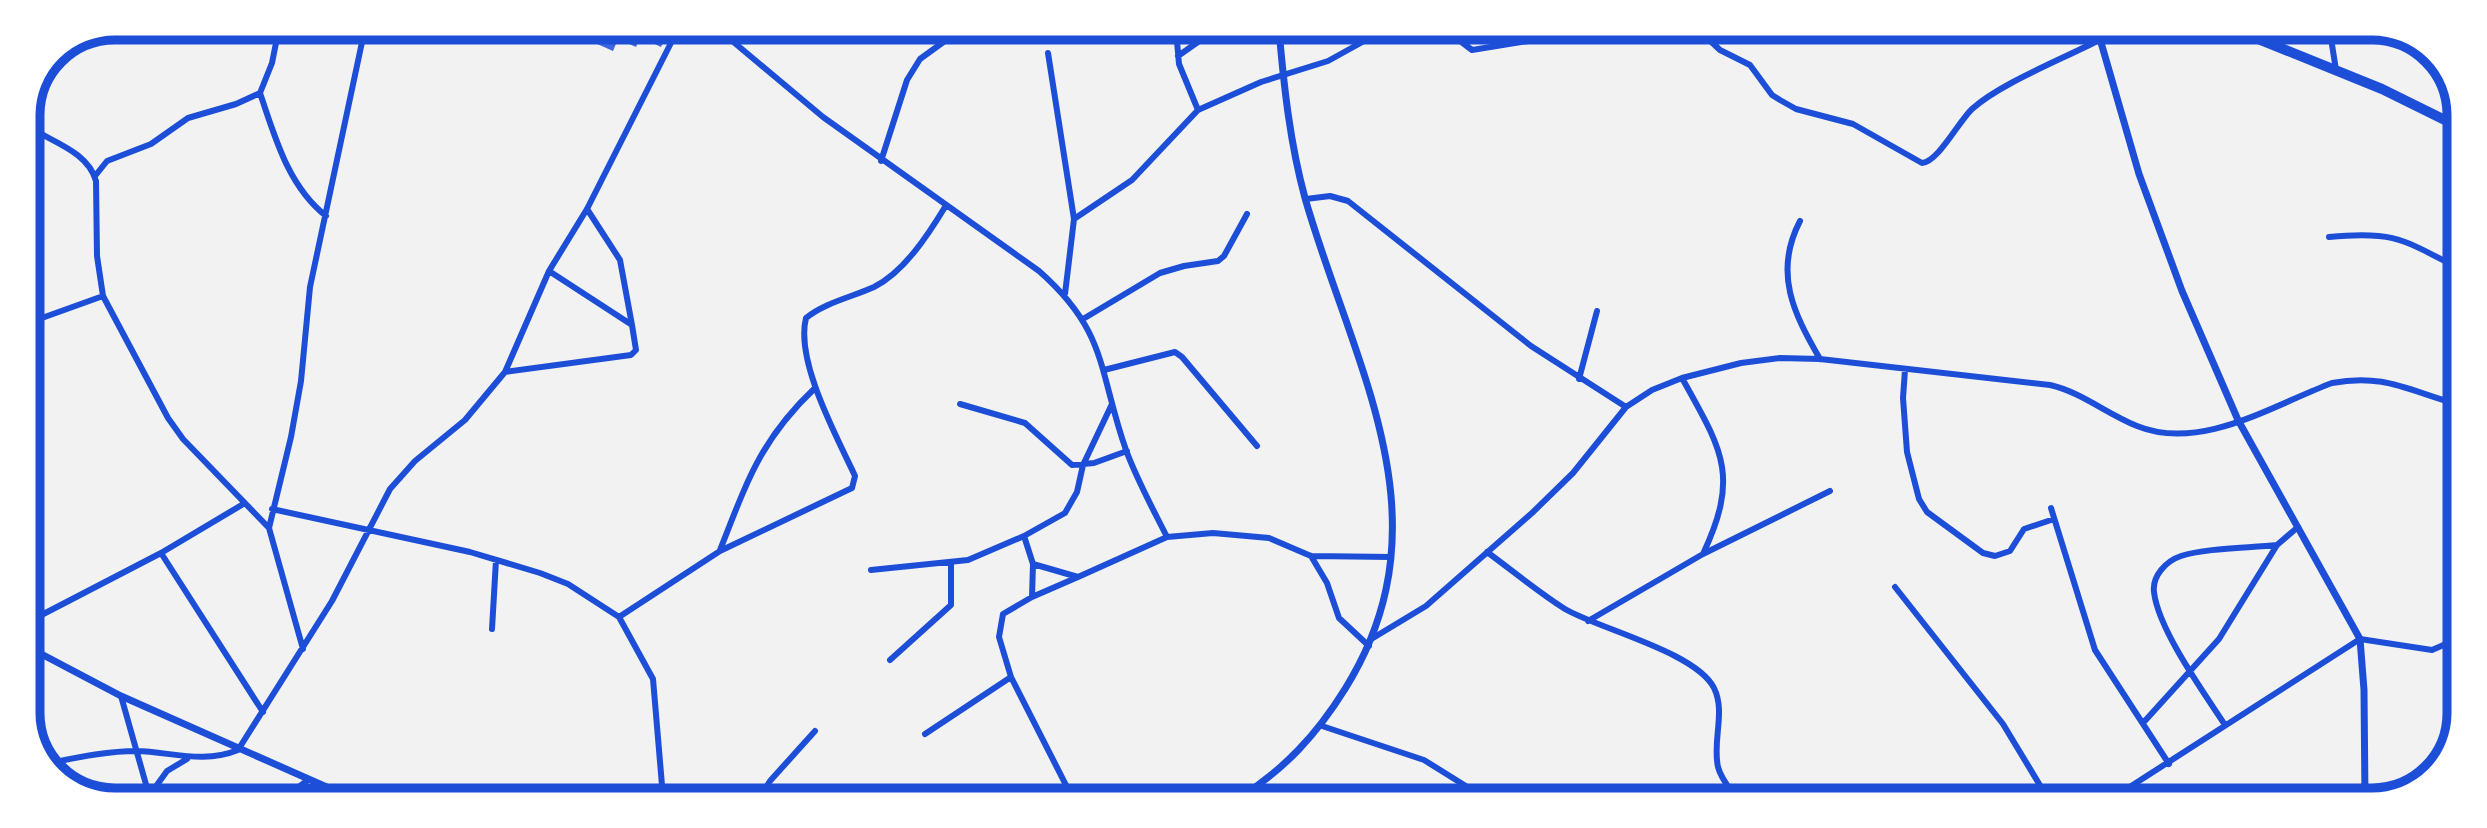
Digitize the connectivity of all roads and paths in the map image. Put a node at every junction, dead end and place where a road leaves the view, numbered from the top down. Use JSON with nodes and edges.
{"nodes":[{"id":1,"x":277,"y":40,"type":"edge"},
{"id":2,"x":363,"y":40,"type":"edge"},
{"id":3,"x":672,"y":40,"type":"edge"},
{"id":4,"x":731,"y":40,"type":"edge"},
{"id":5,"x":946,"y":40,"type":"edge"},
{"id":6,"x":1177,"y":40,"type":"edge"},
{"id":7,"x":1201,"y":40,"type":"edge"},
{"id":8,"x":1280,"y":40,"type":"edge"},
{"id":9,"x":1369,"y":40,"type":"edge"},
{"id":10,"x":1459,"y":40,"type":"edge"},
{"id":11,"x":1534,"y":40,"type":"edge"},
{"id":12,"x":1709,"y":40,"type":"edge"},
{"id":13,"x":2092,"y":40,"type":"edge"},
{"id":14,"x":2100,"y":40,"type":"edge"},
{"id":15,"x":2261,"y":40,"type":"edge"},
{"id":16,"x":2331,"y":40,"type":"edge"},
{"id":17,"x":1048,"y":53,"type":"dead end"},
{"id":18,"x":1178,"y":56,"type":"junction"},
{"id":19,"x":2336,"y":70,"type":"junction"},
{"id":20,"x":1283,"y":75,"type":"junction"},
{"id":21,"x":260,"y":93,"type":"junction"},
{"id":22,"x":1198,"y":110,"type":"junction"},
{"id":23,"x":2447,"y":121,"type":"edge"},
{"id":24,"x":40,"y":133,"type":"edge"},
{"id":25,"x":881,"y":161,"type":"junction"},
{"id":26,"x":95,"y":176,"type":"junction"},
{"id":27,"x":1306,"y":199,"type":"junction"},
{"id":28,"x":945,"y":206,"type":"junction"},
{"id":29,"x":586,"y":209,"type":"junction"},
{"id":30,"x":1247,"y":214,"type":"dead end"},
{"id":31,"x":326,"y":216,"type":"junction"},
{"id":32,"x":1074,"y":219,"type":"junction"},
{"id":33,"x":1800,"y":222,"type":"dead end"},
{"id":34,"x":2329,"y":237,"type":"dead end"},
{"id":35,"x":2447,"y":262,"type":"edge"},
{"id":36,"x":549,"y":271,"type":"junction"},
{"id":37,"x":1065,"y":294,"type":"junction"},
{"id":38,"x":103,"y":296,"type":"junction"},
{"id":39,"x":1597,"y":311,"type":"dead end"},
{"id":40,"x":1083,"y":318,"type":"junction"},
{"id":41,"x":40,"y":319,"type":"edge"},
{"id":42,"x":632,"y":325,"type":"junction"},
{"id":43,"x":1821,"y":359,"type":"junction"},
{"id":44,"x":1104,"y":370,"type":"junction"},
{"id":45,"x":1905,"y":370,"type":"junction"},
{"id":46,"x":505,"y":372,"type":"junction"},
{"id":47,"x":1682,"y":378,"type":"junction"},
{"id":48,"x":1579,"y":379,"type":"junction"},
{"id":49,"x":815,"y":388,"type":"junction"},
{"id":50,"x":2447,"y":401,"type":"edge"},
{"id":51,"x":960,"y":404,"type":"dead end"},
{"id":52,"x":1112,"y":404,"type":"junction"},
{"id":53,"x":1626,"y":407,"type":"junction"},
{"id":54,"x":2238,"y":420,"type":"junction"},
{"id":55,"x":1257,"y":446,"type":"dead end"},
{"id":56,"x":1127,"y":451,"type":"junction"},
{"id":57,"x":1083,"y":465,"type":"junction"},
{"id":58,"x":1830,"y":491,"type":"dead end"},
{"id":59,"x":245,"y":503,"type":"junction"},
{"id":60,"x":2051,"y":508,"type":"dead end"},
{"id":61,"x":272,"y":509,"type":"junction"},
{"id":62,"x":2054,"y":519,"type":"junction"},
{"id":63,"x":269,"y":527,"type":"junction"},
{"id":64,"x":2298,"y":527,"type":"junction"},
{"id":65,"x":369,"y":528,"type":"junction"},
{"id":66,"x":1024,"y":536,"type":"junction"},
{"id":67,"x":1167,"y":537,"type":"junction"},
{"id":68,"x":2277,"y":545,"type":"junction"},
{"id":69,"x":720,"y":551,"type":"junction"},
{"id":70,"x":1487,"y":552,"type":"junction"},
{"id":71,"x":161,"y":553,"type":"junction"},
{"id":72,"x":1703,"y":554,"type":"junction"},
{"id":73,"x":1311,"y":556,"type":"junction"},
{"id":74,"x":1391,"y":557,"type":"junction"},
{"id":75,"x":496,"y":560,"type":"junction"},
{"id":76,"x":1033,"y":564,"type":"junction"},
{"id":77,"x":951,"y":565,"type":"junction"},
{"id":78,"x":871,"y":570,"type":"dead end"},
{"id":79,"x":1078,"y":577,"type":"junction"},
{"id":80,"x":1895,"y":587,"type":"dead end"},
{"id":81,"x":1031,"y":597,"type":"junction"},
{"id":82,"x":40,"y":616,"type":"edge"},
{"id":83,"x":619,"y":617,"type":"junction"},
{"id":84,"x":1588,"y":621,"type":"junction"},
{"id":85,"x":492,"y":629,"type":"dead end"},
{"id":86,"x":2360,"y":639,"type":"junction"},
{"id":87,"x":1371,"y":642,"type":"junction"},
{"id":88,"x":2447,"y":643,"type":"edge"},
{"id":89,"x":303,"y":650,"type":"junction"},
{"id":90,"x":40,"y":653,"type":"edge"},
{"id":91,"x":890,"y":660,"type":"dead end"},
{"id":92,"x":2191,"y":673,"type":"junction"},
{"id":93,"x":1011,"y":677,"type":"junction"},
{"id":94,"x":121,"y":696,"type":"junction"},
{"id":95,"x":264,"y":712,"type":"junction"},
{"id":96,"x":2143,"y":723,"type":"junction"},
{"id":97,"x":2225,"y":725,"type":"junction"},
{"id":98,"x":1322,"y":726,"type":"junction"},
{"id":99,"x":815,"y":731,"type":"dead end"},
{"id":100,"x":925,"y":734,"type":"dead end"},
{"id":101,"x":238,"y":750,"type":"junction"},
{"id":102,"x":138,"y":751,"type":"junction"},
{"id":103,"x":188,"y":758,"type":"junction"},
{"id":104,"x":59,"y":762,"type":"edge"},
{"id":105,"x":2169,"y":765,"type":"junction"},
{"id":106,"x":308,"y":780,"type":"junction"},
{"id":107,"x":2041,"y":787,"type":"edge"},
{"id":108,"x":147,"y":788,"type":"edge"},
{"id":109,"x":155,"y":788,"type":"edge"},
{"id":110,"x":297,"y":788,"type":"edge"},
{"id":111,"x":328,"y":788,"type":"edge"},
{"id":112,"x":662,"y":788,"type":"edge"},
{"id":113,"x":766,"y":788,"type":"edge"},
{"id":114,"x":1067,"y":788,"type":"edge"},
{"id":115,"x":1256,"y":788,"type":"edge"},
{"id":116,"x":1469,"y":788,"type":"edge"},
{"id":117,"x":1730,"y":788,"type":"edge"},
{"id":118,"x":2130,"y":788,"type":"edge"},
{"id":119,"x":2365,"y":788,"type":"edge"}],
"edges":[{"from":1,"to":21,"type":"street"},
{"from":2,"to":31,"type":"street"},
{"from":3,"to":29,"type":"street"},
{"from":4,"to":25,"type":"street"},
{"from":5,"to":25,"type":"street"},
{"from":6,"to":18,"type":"street"},
{"from":7,"to":18,"type":"street"},
{"from":8,"to":20,"type":"street"},
{"from":9,"to":20,"type":"street"},
{"from":10,"to":11,"type":"street"},
{"from":12,"to":13,"type":"street"},
{"from":14,"to":54,"type":"street"},
{"from":15,"to":19,"type":"main road"},
{"from":16,"to":19,"type":"street"},
{"from":17,"to":32,"type":"street"},
{"from":18,"to":22,"type":"street"},
{"from":19,"to":23,"type":"main road"},
{"from":20,"to":22,"type":"street"},
{"from":20,"to":27,"type":"street"},
{"from":21,"to":26,"type":"street"},
{"from":21,"to":31,"type":"street"},
{"from":22,"to":32,"type":"street"},
{"from":24,"to":26,"type":"street"},
{"from":25,"to":28,"type":"street"},
{"from":26,"to":38,"type":"street"},
{"from":27,"to":48,"type":"street"},
{"from":27,"to":74,"type":"street"},
{"from":28,"to":37,"type":"street"},
{"from":28,"to":49,"type":"street"},
{"from":29,"to":36,"type":"street"},
{"from":29,"to":42,"type":"street"},
{"from":30,"to":40,"type":"street"},
{"from":31,"to":61,"type":"street"},
{"from":32,"to":37,"type":"street"},
{"from":33,"to":43,"type":"street"},
{"from":34,"to":35,"type":"street"},
{"from":36,"to":42,"type":"street"},
{"from":36,"to":46,"type":"street"},
{"from":37,"to":40,"type":"street"},
{"from":38,"to":41,"type":"street"},
{"from":38,"to":59,"type":"street"},
{"from":39,"to":48,"type":"street"},
{"from":40,"to":44,"type":"street"},
{"from":42,"to":46,"type":"street"},
{"from":43,"to":45,"type":"street"},
{"from":43,"to":47,"type":"street"},
{"from":44,"to":52,"type":"street"},
{"from":44,"to":55,"type":"street"},
{"from":45,"to":54,"type":"street"},
{"from":45,"to":62,"type":"street"},
{"from":46,"to":65,"type":"street"},
{"from":47,"to":53,"type":"street"},
{"from":47,"to":72,"type":"street"},
{"from":48,"to":53,"type":"street"},
{"from":49,"to":69,"type":"street"},
{"from":49,"to":69,"type":"street"},
{"from":50,"to":54,"type":"street"},
{"from":51,"to":57,"type":"street"},
{"from":52,"to":56,"type":"street"},
{"from":52,"to":57,"type":"street"},
{"from":53,"to":70,"type":"street"},
{"from":54,"to":64,"type":"street"},
{"from":56,"to":57,"type":"street"},
{"from":56,"to":67,"type":"street"},
{"from":57,"to":66,"type":"street"},
{"from":58,"to":72,"type":"street"},
{"from":59,"to":63,"type":"street"},
{"from":59,"to":71,"type":"street"},
{"from":60,"to":62,"type":"street"},
{"from":61,"to":63,"type":"street"},
{"from":61,"to":65,"type":"street"},
{"from":62,"to":96,"type":"street"},
{"from":63,"to":89,"type":"street"},
{"from":64,"to":68,"type":"street"},
{"from":64,"to":86,"type":"street"},
{"from":65,"to":75,"type":"street"},
{"from":65,"to":89,"type":"street"},
{"from":66,"to":76,"type":"street"},
{"from":66,"to":77,"type":"street"},
{"from":67,"to":73,"type":"street"},
{"from":67,"to":79,"type":"street"},
{"from":68,"to":92,"type":"street"},
{"from":68,"to":92,"type":"street"},
{"from":69,"to":83,"type":"street"},
{"from":70,"to":84,"type":"street"},
{"from":70,"to":87,"type":"street"},
{"from":71,"to":82,"type":"street"},
{"from":71,"to":95,"type":"street"},
{"from":72,"to":84,"type":"street"},
{"from":73,"to":74,"type":"street"},
{"from":73,"to":87,"type":"street"},
{"from":74,"to":87,"type":"street"},
{"from":75,"to":83,"type":"street"},
{"from":75,"to":85,"type":"street"},
{"from":76,"to":79,"type":"street"},
{"from":76,"to":81,"type":"street"},
{"from":77,"to":78,"type":"street"},
{"from":77,"to":91,"type":"street"},
{"from":79,"to":81,"type":"street"},
{"from":80,"to":107,"type":"street"},
{"from":81,"to":93,"type":"street"},
{"from":83,"to":112,"type":"street"},
{"from":84,"to":117,"type":"street"},
{"from":86,"to":88,"type":"street"},
{"from":86,"to":97,"type":"street"},
{"from":86,"to":119,"type":"street"},
{"from":87,"to":98,"type":"street"},
{"from":89,"to":95,"type":"street"},
{"from":90,"to":94,"type":"street"},
{"from":92,"to":96,"type":"street"},
{"from":92,"to":97,"type":"street"},
{"from":93,"to":100,"type":"street"},
{"from":93,"to":114,"type":"street"},
{"from":94,"to":101,"type":"street"},
{"from":94,"to":102,"type":"street"},
{"from":95,"to":101,"type":"street"},
{"from":96,"to":105,"type":"street"},
{"from":97,"to":105,"type":"street"},
{"from":98,"to":115,"type":"street"},
{"from":98,"to":116,"type":"street"},
{"from":99,"to":113,"type":"street"},
{"from":101,"to":103,"type":"street"},
{"from":101,"to":106,"type":"street"},
{"from":102,"to":103,"type":"street"},
{"from":102,"to":104,"type":"street"},
{"from":102,"to":108,"type":"street"},
{"from":103,"to":109,"type":"street"},
{"from":105,"to":118,"type":"street"},
{"from":106,"to":110,"type":"street"},
{"from":106,"to":111,"type":"street"}]}
